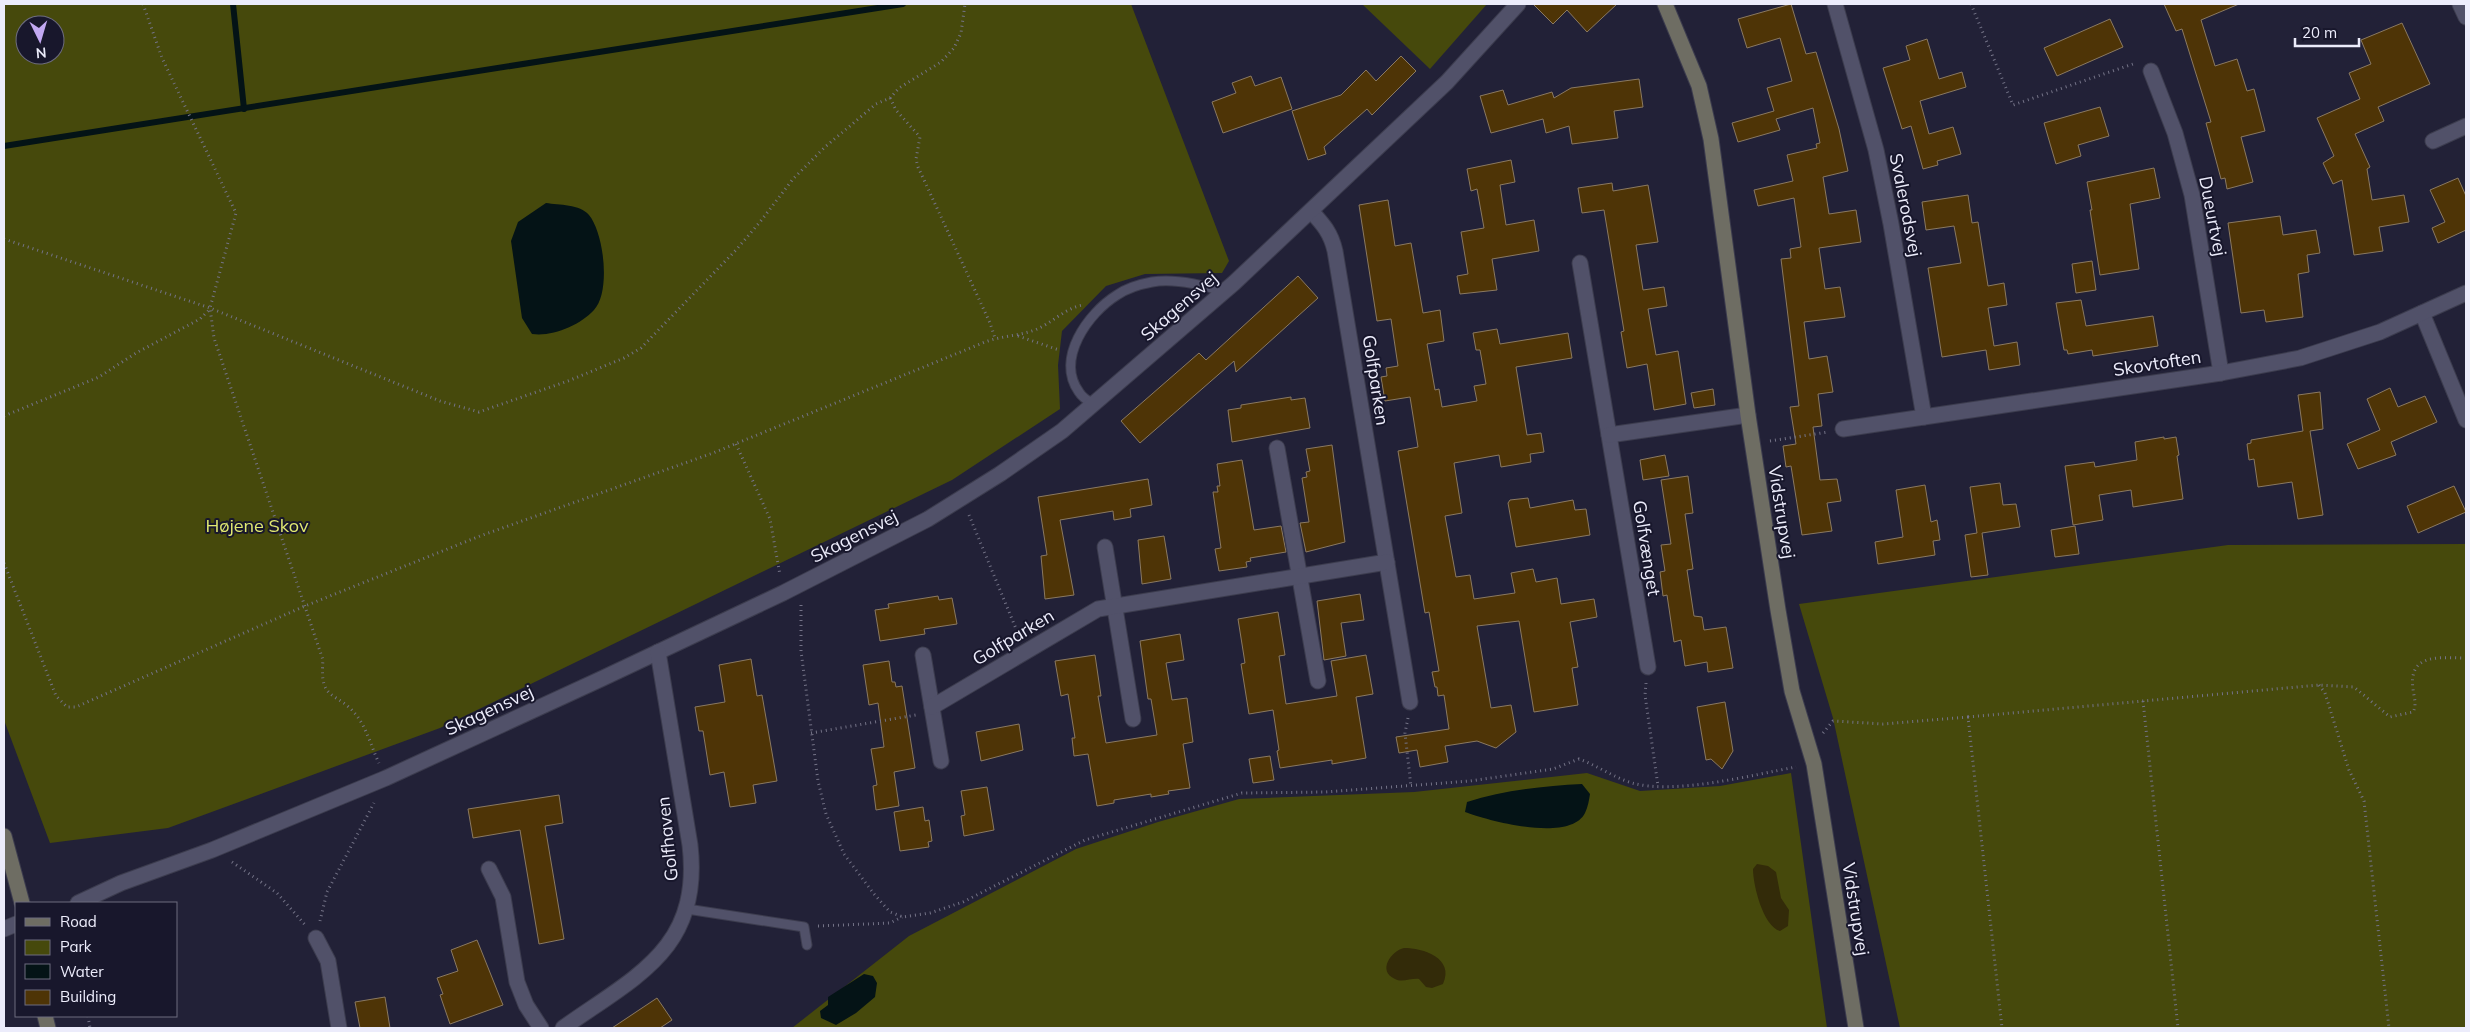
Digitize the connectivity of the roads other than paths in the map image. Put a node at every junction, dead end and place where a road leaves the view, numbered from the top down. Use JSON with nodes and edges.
{"nodes":[{"id":1,"x":1518,"y":4,"type":"edge"},
{"id":2,"x":1665,"y":4,"type":"edge"},
{"id":3,"x":1835,"y":4,"type":"edge"},
{"id":4,"x":2460,"y":4,"type":"edge"},
{"id":5,"x":2466,"y":17,"type":"edge"},
{"id":6,"x":2151,"y":71,"type":"road end"},
{"id":7,"x":2466,"y":126,"type":"edge"},
{"id":8,"x":2433,"y":141,"type":"dead end"},
{"id":9,"x":1311,"y":211,"type":"junction"},
{"id":10,"x":1580,"y":263,"type":"dead end"},
{"id":11,"x":1224,"y":292,"type":"junction"},
{"id":12,"x":2466,"y":293,"type":"edge"},
{"id":13,"x":2422,"y":313,"type":"junction"},
{"id":14,"x":2222,"y":373,"type":"junction"},
{"id":15,"x":1093,"y":404,"type":"junction"},
{"id":16,"x":1748,"y":415,"type":"junction"},
{"id":17,"x":1924,"y":417,"type":"junction"},
{"id":18,"x":2466,"y":420,"type":"edge"},
{"id":19,"x":1843,"y":429,"type":"road end"},
{"id":20,"x":1609,"y":435,"type":"junction"},
{"id":21,"x":1277,"y":448,"type":"dead end"},
{"id":22,"x":1105,"y":547,"type":"dead end"},
{"id":23,"x":1387,"y":562,"type":"junction"},
{"id":24,"x":1300,"y":577,"type":"junction"},
{"id":25,"x":1115,"y":606,"type":"junction"},
{"id":26,"x":658,"y":652,"type":"junction"},
{"id":27,"x":923,"y":655,"type":"dead end"},
{"id":28,"x":1648,"y":667,"type":"road end"},
{"id":29,"x":1318,"y":680,"type":"dead end"},
{"id":30,"x":1410,"y":702,"type":"road end"},
{"id":31,"x":932,"y":707,"type":"junction"},
{"id":32,"x":1133,"y":719,"type":"dead end"},
{"id":33,"x":941,"y":761,"type":"dead end"},
{"id":34,"x":4,"y":836,"type":"edge"},
{"id":35,"x":489,"y":869,"type":"dead end"},
{"id":36,"x":22,"y":902,"type":"edge"},
{"id":37,"x":80,"y":902,"type":"edge"},
{"id":38,"x":687,"y":909,"type":"junction"},
{"id":39,"x":316,"y":938,"type":"road end"},
{"id":40,"x":807,"y":945,"type":"dead end"},
{"id":41,"x":339,"y":1028,"type":"edge"},
{"id":42,"x":541,"y":1028,"type":"edge"},
{"id":43,"x":563,"y":1028,"type":"edge"},
{"id":44,"x":1856,"y":1028,"type":"edge"}],
"edges":[{"from":1,"to":9,"type":"street","name":"Skagensvej"},
{"from":2,"to":16,"type":"street","name":"Vidstrupvej"},
{"from":3,"to":17,"type":"street","name":"Svalerodsvej"},
{"from":4,"to":5,"type":"street"},
{"from":6,"to":14,"type":"street","name":"Dueurtvej"},
{"from":7,"to":8,"type":"street"},
{"from":9,"to":11,"type":"street","name":"Skagensvej"},
{"from":9,"to":23,"type":"street","name":"Golfparken"},
{"from":10,"to":20,"type":"street","name":"Golfvænget"},
{"from":11,"to":15,"type":"street","name":"Skagensvej"},
{"from":11,"to":15,"type":"lane"},
{"from":12,"to":13,"type":"street","name":"Skovtoften"},
{"from":13,"to":14,"type":"street","name":"Skovtoften"},
{"from":13,"to":18,"type":"street"},
{"from":14,"to":17,"type":"street","name":"Skovtoften"},
{"from":15,"to":26,"type":"street","name":"Skagensvej"},
{"from":16,"to":20,"type":"street"},
{"from":16,"to":44,"type":"street","name":"Vidstrupvej"},
{"from":17,"to":19,"type":"street","name":"Skovtoften"},
{"from":20,"to":28,"type":"street","name":"Golfvænget"},
{"from":21,"to":24,"type":"street"},
{"from":22,"to":25,"type":"street"},
{"from":23,"to":24,"type":"street","name":"Golfparken"},
{"from":23,"to":30,"type":"street","name":"Golfparken"},
{"from":24,"to":25,"type":"street","name":"Golfparken"},
{"from":24,"to":29,"type":"street"},
{"from":25,"to":31,"type":"street","name":"Golfparken"},
{"from":25,"to":32,"type":"street"},
{"from":26,"to":37,"type":"street","name":"Skagensvej"},
{"from":26,"to":38,"type":"street","name":"Golfhaven"},
{"from":27,"to":31,"type":"street"},
{"from":31,"to":33,"type":"street"},
{"from":34,"to":36,"type":"street"},
{"from":35,"to":42,"type":"street"},
{"from":38,"to":40,"type":"lane"},
{"from":38,"to":43,"type":"street","name":"Golfhaven"},
{"from":39,"to":41,"type":"street"}]}
